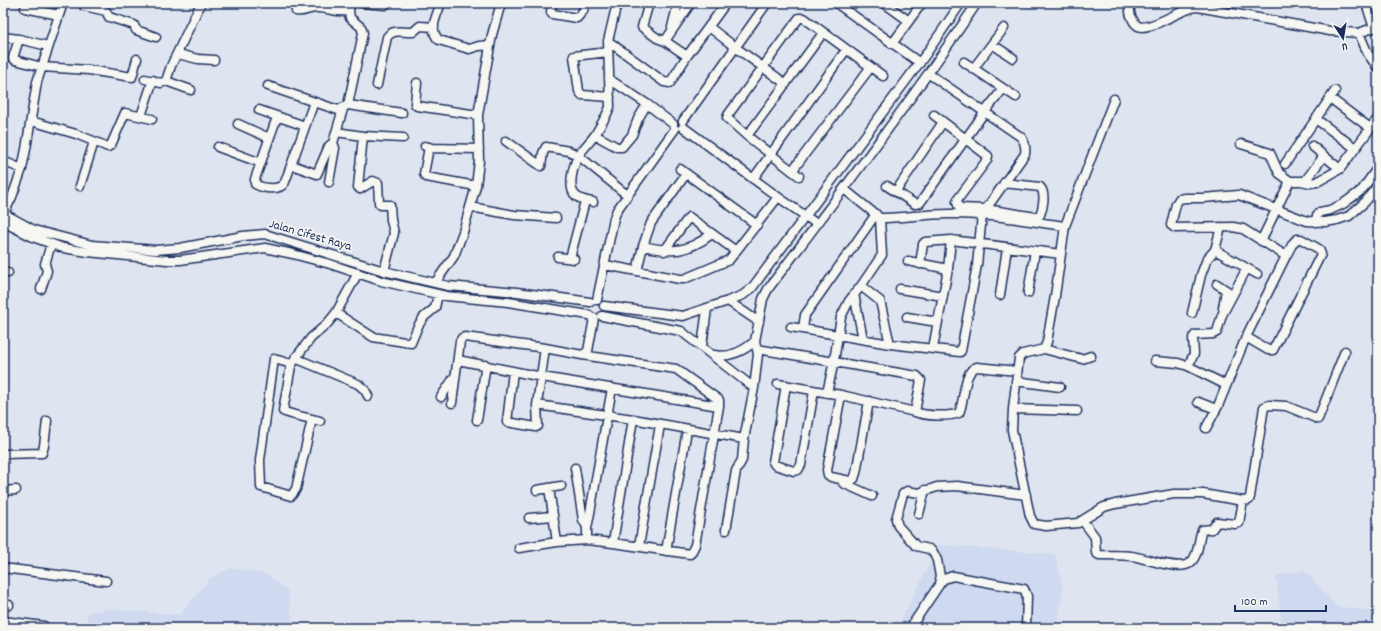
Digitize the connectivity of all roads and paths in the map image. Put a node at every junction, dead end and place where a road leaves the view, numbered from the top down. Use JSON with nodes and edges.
{"nodes":[{"id":1,"x":63,"y":3,"type":"edge"},
{"id":2,"x":84,"y":3,"type":"edge"},
{"id":3,"x":201,"y":3,"type":"edge"},
{"id":4,"x":362,"y":3,"type":"edge"},
{"id":5,"x":441,"y":3,"type":"edge"},
{"id":6,"x":501,"y":3,"type":"edge"},
{"id":7,"x":552,"y":3,"type":"edge"},
{"id":8,"x":585,"y":3,"type":"edge"},
{"id":9,"x":617,"y":3,"type":"edge"},
{"id":10,"x":649,"y":3,"type":"edge"},
{"id":11,"x":678,"y":3,"type":"edge"},
{"id":12,"x":692,"y":3,"type":"edge"},
{"id":13,"x":726,"y":3,"type":"edge"},
{"id":14,"x":767,"y":3,"type":"edge"},
{"id":15,"x":836,"y":3,"type":"edge"},
{"id":16,"x":884,"y":3,"type":"edge"},
{"id":17,"x":922,"y":3,"type":"edge"},
{"id":18,"x":962,"y":3,"type":"edge"},
{"id":19,"x":977,"y":3,"type":"edge"},
{"id":20,"x":1131,"y":3,"type":"edge"},
{"id":21,"x":1366,"y":3,"type":"edge"},
{"id":22,"x":385,"y":5,"type":"dead end"},
{"id":23,"x":349,"y":7,"type":"edge"},
{"id":24,"x":25,"y":8,"type":"dead end"},
{"id":25,"x":296,"y":11,"type":"dead end"},
{"id":26,"x":59,"y":15,"type":"junction"},
{"id":27,"x":909,"y":21,"type":"junction"},
{"id":28,"x":434,"y":27,"type":"junction"},
{"id":29,"x":710,"y":27,"type":"junction"},
{"id":30,"x":1376,"y":27,"type":"edge"},
{"id":31,"x":1004,"y":28,"type":"dead end"},
{"id":32,"x":1359,"y":32,"type":"junction"},
{"id":33,"x":670,"y":33,"type":"junction"},
{"id":34,"x":823,"y":33,"type":"junction"},
{"id":35,"x":3,"y":37,"type":"edge"},
{"id":36,"x":156,"y":37,"type":"dead end"},
{"id":37,"x":19,"y":39,"type":"junction"},
{"id":38,"x":665,"y":41,"type":"junction"},
{"id":39,"x":608,"y":42,"type":"junction"},
{"id":40,"x":892,"y":44,"type":"junction"},
{"id":41,"x":992,"y":44,"type":"junction"},
{"id":42,"x":490,"y":45,"type":"junction"},
{"id":43,"x":48,"y":46,"type":"junction"},
{"id":44,"x":735,"y":47,"type":"junction"},
{"id":45,"x":846,"y":50,"type":"junction"},
{"id":46,"x":608,"y":52,"type":"junction"},
{"id":47,"x":178,"y":54,"type":"junction"},
{"id":48,"x":926,"y":54,"type":"junction"},
{"id":49,"x":687,"y":56,"type":"junction"},
{"id":50,"x":1013,"y":58,"type":"dead end"},
{"id":51,"x":136,"y":60,"type":"dead end"},
{"id":52,"x":214,"y":60,"type":"dead end"},
{"id":53,"x":938,"y":61,"type":"junction"},
{"id":54,"x":964,"y":62,"type":"dead end"},
{"id":55,"x":920,"y":63,"type":"junction"},
{"id":56,"x":42,"y":67,"type":"junction"},
{"id":57,"x":762,"y":68,"type":"junction"},
{"id":58,"x":870,"y":68,"type":"junction"},
{"id":59,"x":1378,"y":68,"type":"edge"},
{"id":60,"x":974,"y":69,"type":"junction"},
{"id":61,"x":913,"y":72,"type":"junction"},
{"id":62,"x":883,"y":76,"type":"dead end"},
{"id":63,"x":926,"y":77,"type":"junction"},
{"id":64,"x":609,"y":79,"type":"junction"},
{"id":65,"x":166,"y":81,"type":"junction"},
{"id":66,"x":417,"y":83,"type":"dead end"},
{"id":67,"x":786,"y":84,"type":"junction"},
{"id":68,"x":377,"y":85,"type":"dead end"},
{"id":69,"x":268,"y":86,"type":"dead end"},
{"id":70,"x":1003,"y":89,"type":"junction"},
{"id":71,"x":191,"y":90,"type":"dead end"},
{"id":72,"x":610,"y":97,"type":"junction"},
{"id":73,"x":1016,"y":97,"type":"dead end"},
{"id":74,"x":1114,"y":99,"type":"dead end"},
{"id":75,"x":314,"y":102,"type":"junction"},
{"id":76,"x":647,"y":104,"type":"junction"},
{"id":77,"x":345,"y":107,"type":"junction"},
{"id":78,"x":259,"y":110,"type":"dead end"},
{"id":79,"x":402,"y":113,"type":"dead end"},
{"id":80,"x":984,"y":113,"type":"junction"},
{"id":81,"x":478,"y":115,"type":"junction"},
{"id":82,"x":141,"y":116,"type":"junction"},
{"id":83,"x":934,"y":116,"type":"dead end"},
{"id":84,"x":277,"y":117,"type":"junction"},
{"id":85,"x":1378,"y":118,"type":"edge"},
{"id":86,"x":152,"y":119,"type":"dead end"},
{"id":87,"x":1316,"y":119,"type":"junction"},
{"id":88,"x":31,"y":120,"type":"junction"},
{"id":89,"x":943,"y":122,"type":"junction"},
{"id":90,"x":238,"y":124,"type":"dead end"},
{"id":91,"x":679,"y":125,"type":"junction"},
{"id":92,"x":305,"y":126,"type":"junction"},
{"id":93,"x":1370,"y":128,"type":"junction"},
{"id":94,"x":336,"y":132,"type":"junction"},
{"id":95,"x":595,"y":135,"type":"junction"},
{"id":96,"x":363,"y":136,"type":"junction"},
{"id":97,"x":747,"y":136,"type":"junction"},
{"id":98,"x":269,"y":138,"type":"junction"},
{"id":99,"x":403,"y":138,"type":"dead end"},
{"id":100,"x":966,"y":140,"type":"junction"},
{"id":101,"x":506,"y":141,"type":"dead end"},
{"id":102,"x":94,"y":142,"type":"junction"},
{"id":103,"x":333,"y":143,"type":"junction"},
{"id":104,"x":1241,"y":144,"type":"dead end"},
{"id":105,"x":1312,"y":146,"type":"dead end"},
{"id":106,"x":218,"y":147,"type":"dead end"},
{"id":107,"x":1355,"y":148,"type":"junction"},
{"id":108,"x":479,"y":149,"type":"junction"},
{"id":109,"x":771,"y":154,"type":"junction"},
{"id":110,"x":578,"y":156,"type":"junction"},
{"id":111,"x":1324,"y":156,"type":"junction"},
{"id":112,"x":3,"y":161,"type":"edge"},
{"id":113,"x":261,"y":163,"type":"junction"},
{"id":114,"x":1285,"y":164,"type":"dead end"},
{"id":115,"x":292,"y":165,"type":"junction"},
{"id":116,"x":1378,"y":167,"type":"edge"},
{"id":117,"x":22,"y":169,"type":"junction"},
{"id":118,"x":1340,"y":169,"type":"junction"},
{"id":119,"x":752,"y":179,"type":"junction"},
{"id":120,"x":1290,"y":181,"type":"junction"},
{"id":121,"x":1304,"y":181,"type":"junction"},
{"id":122,"x":329,"y":182,"type":"dead end"},
{"id":123,"x":1004,"y":183,"type":"junction"},
{"id":124,"x":1378,"y":185,"type":"edge"},
{"id":125,"x":80,"y":186,"type":"dead end"},
{"id":126,"x":476,"y":186,"type":"junction"},
{"id":127,"x":887,"y":186,"type":"dead end"},
{"id":128,"x":844,"y":189,"type":"junction"},
{"id":129,"x":896,"y":191,"type":"junction"},
{"id":130,"x":627,"y":195,"type":"junction"},
{"id":131,"x":778,"y":197,"type":"junction"},
{"id":132,"x":471,"y":207,"type":"junction"},
{"id":133,"x":1276,"y":209,"type":"junction"},
{"id":134,"x":984,"y":212,"type":"junction"},
{"id":135,"x":3,"y":214,"type":"edge"},
{"id":136,"x":805,"y":215,"type":"junction"},
{"id":137,"x":878,"y":216,"type":"junction"},
{"id":138,"x":556,"y":218,"type":"dead end"},
{"id":139,"x":3,"y":222,"type":"edge"},
{"id":140,"x":1316,"y":222,"type":"junction"},
{"id":141,"x":817,"y":224,"type":"junction"},
{"id":142,"x":757,"y":225,"type":"junction"},
{"id":143,"x":1065,"y":226,"type":"junction"},
{"id":144,"x":1221,"y":227,"type":"junction"},
{"id":145,"x":712,"y":234,"type":"junction"},
{"id":146,"x":951,"y":240,"type":"junction"},
{"id":147,"x":1261,"y":240,"type":"junction"},
{"id":148,"x":51,"y":244,"type":"junction"},
{"id":149,"x":980,"y":244,"type":"junction"},
{"id":150,"x":643,"y":246,"type":"junction"},
{"id":151,"x":1007,"y":248,"type":"junction"},
{"id":152,"x":1215,"y":250,"type":"junction"},
{"id":153,"x":664,"y":251,"type":"junction"},
{"id":154,"x":736,"y":251,"type":"junction"},
{"id":155,"x":1035,"y":251,"type":"junction"},
{"id":156,"x":1061,"y":254,"type":"junction"},
{"id":157,"x":1286,"y":256,"type":"junction"},
{"id":158,"x":558,"y":257,"type":"dead end"},
{"id":159,"x":908,"y":261,"type":"dead end"},
{"id":160,"x":920,"y":264,"type":"junction"},
{"id":161,"x":605,"y":265,"type":"junction"},
{"id":162,"x":1247,"y":268,"type":"junction"},
{"id":163,"x":948,"y":269,"type":"junction"},
{"id":164,"x":384,"y":271,"type":"junction"},
{"id":165,"x":638,"y":271,"type":"junction"},
{"id":166,"x":358,"y":273,"type":"junction"},
{"id":167,"x":1257,"y":274,"type":"dead end"},
{"id":168,"x":435,"y":283,"type":"junction"},
{"id":169,"x":1217,"y":284,"type":"dead end"},
{"id":170,"x":448,"y":286,"type":"junction"},
{"id":171,"x":861,"y":286,"type":"junction"},
{"id":172,"x":41,"y":289,"type":"dead end"},
{"id":173,"x":900,"y":289,"type":"dead end"},
{"id":174,"x":1230,"y":292,"type":"junction"},
{"id":175,"x":854,"y":294,"type":"junction"},
{"id":176,"x":1028,"y":294,"type":"dead end"},
{"id":177,"x":442,"y":295,"type":"junction"},
{"id":178,"x":1000,"y":295,"type":"dead end"},
{"id":179,"x":943,"y":296,"type":"junction"},
{"id":180,"x":594,"y":301,"type":"junction"},
{"id":181,"x":728,"y":301,"type":"junction"},
{"id":182,"x":604,"y":306,"type":"junction"},
{"id":183,"x":707,"y":309,"type":"junction"},
{"id":184,"x":1192,"y":312,"type":"dead end"},
{"id":185,"x":336,"y":313,"type":"junction"},
{"id":186,"x":595,"y":316,"type":"junction"},
{"id":187,"x":907,"y":317,"type":"dead end"},
{"id":188,"x":759,"y":322,"type":"junction"},
{"id":189,"x":937,"y":322,"type":"junction"},
{"id":190,"x":791,"y":327,"type":"dead end"},
{"id":191,"x":803,"y":328,"type":"junction"},
{"id":192,"x":838,"y":335,"type":"junction"},
{"id":193,"x":1246,"y":337,"type":"junction"},
{"id":194,"x":863,"y":339,"type":"junction"},
{"id":195,"x":890,"y":344,"type":"junction"},
{"id":196,"x":756,"y":345,"type":"junction"},
{"id":197,"x":702,"y":346,"type":"junction"},
{"id":198,"x":545,"y":348,"type":"junction"},
{"id":199,"x":933,"y":348,"type":"junction"},
{"id":200,"x":1044,"y":349,"type":"junction"},
{"id":201,"x":1344,"y":351,"type":"dead end"},
{"id":202,"x":582,"y":355,"type":"junction"},
{"id":203,"x":713,"y":355,"type":"junction"},
{"id":204,"x":1091,"y":356,"type":"dead end"},
{"id":205,"x":458,"y":360,"type":"junction"},
{"id":206,"x":294,"y":361,"type":"junction"},
{"id":207,"x":834,"y":361,"type":"junction"},
{"id":208,"x":1155,"y":361,"type":"dead end"},
{"id":209,"x":486,"y":365,"type":"junction"},
{"id":210,"x":1188,"y":366,"type":"junction"},
{"id":211,"x":513,"y":371,"type":"junction"},
{"id":212,"x":1017,"y":371,"type":"junction"},
{"id":213,"x":456,"y":374,"type":"junction"},
{"id":214,"x":542,"y":376,"type":"junction"},
{"id":215,"x":1016,"y":381,"type":"junction"},
{"id":216,"x":1226,"y":385,"type":"junction"},
{"id":217,"x":1060,"y":387,"type":"dead end"},
{"id":218,"x":612,"y":388,"type":"junction"},
{"id":219,"x":754,"y":388,"type":"junction"},
{"id":220,"x":814,"y":390,"type":"junction"},
{"id":221,"x":827,"y":393,"type":"junction"},
{"id":222,"x":842,"y":395,"type":"junction"},
{"id":223,"x":368,"y":396,"type":"dead end"},
{"id":224,"x":441,"y":397,"type":"dead end"},
{"id":225,"x":869,"y":401,"type":"junction"},
{"id":226,"x":1198,"y":402,"type":"dead end"},
{"id":227,"x":452,"y":403,"type":"dead end"},
{"id":228,"x":537,"y":405,"type":"junction"},
{"id":229,"x":719,"y":406,"type":"junction"},
{"id":230,"x":1013,"y":409,"type":"junction"},
{"id":231,"x":1216,"y":409,"type":"junction"},
{"id":232,"x":1077,"y":411,"type":"dead end"},
{"id":233,"x":915,"y":412,"type":"junction"},
{"id":234,"x":606,"y":416,"type":"junction"},
{"id":235,"x":633,"y":419,"type":"junction"},
{"id":236,"x":477,"y":420,"type":"dead end"},
{"id":237,"x":47,"y":421,"type":"dead end"},
{"id":238,"x":660,"y":425,"type":"junction"},
{"id":239,"x":1206,"y":428,"type":"dead end"},
{"id":240,"x":687,"y":430,"type":"junction"},
{"id":241,"x":714,"y":434,"type":"junction"},
{"id":242,"x":744,"y":440,"type":"junction"},
{"id":243,"x":3,"y":454,"type":"edge"},
{"id":244,"x":575,"y":468,"type":"dead end"},
{"id":245,"x":841,"y":479,"type":"junction"},
{"id":246,"x":561,"y":486,"type":"dead end"},
{"id":247,"x":549,"y":488,"type":"junction"},
{"id":248,"x":16,"y":490,"type":"dead end"},
{"id":249,"x":537,"y":490,"type":"dead end"},
{"id":250,"x":925,"y":490,"type":"junction"},
{"id":251,"x":3,"y":491,"type":"edge"},
{"id":252,"x":1026,"y":495,"type":"junction"},
{"id":253,"x":872,"y":496,"type":"dead end"},
{"id":254,"x":1243,"y":501,"type":"junction"},
{"id":255,"x":919,"y":514,"type":"dead end"},
{"id":256,"x":553,"y":516,"type":"junction"},
{"id":257,"x":529,"y":518,"type":"dead end"},
{"id":258,"x":1083,"y":521,"type":"junction"},
{"id":259,"x":587,"y":528,"type":"junction"},
{"id":260,"x":726,"y":530,"type":"dead end"},
{"id":261,"x":587,"y":540,"type":"junction"},
{"id":262,"x":557,"y":542,"type":"junction"},
{"id":263,"x":613,"y":543,"type":"junction"},
{"id":264,"x":639,"y":546,"type":"junction"},
{"id":265,"x":518,"y":548,"type":"dead end"},
{"id":266,"x":666,"y":551,"type":"junction"},
{"id":267,"x":3,"y":568,"type":"edge"},
{"id":268,"x":106,"y":581,"type":"dead end"},
{"id":269,"x":942,"y":582,"type":"junction"},
{"id":270,"x":3,"y":621,"type":"edge"},
{"id":271,"x":44,"y":626,"type":"dead end"},
{"id":272,"x":910,"y":628,"type":"edge"},
{"id":273,"x":1026,"y":628,"type":"edge"}],
"edges":[{"from":1,"to":26,"type":"street"},
{"from":2,"to":36,"type":"street"},
{"from":3,"to":47,"type":"street"},
{"from":4,"to":22,"type":"street"},
{"from":5,"to":28,"type":"street"},
{"from":6,"to":42,"type":"street"},
{"from":7,"to":8,"type":"street"},
{"from":9,"to":39,"type":"street"},
{"from":10,"to":38,"type":"street"},
{"from":11,"to":33,"type":"street"},
{"from":12,"to":33,"type":"street"},
{"from":13,"to":29,"type":"street"},
{"from":14,"to":44,"type":"street"},
{"from":15,"to":40,"type":"street"},
{"from":16,"to":27,"type":"street"},
{"from":17,"to":27,"type":"street"},
{"from":18,"to":48,"type":"street"},
{"from":19,"to":53,"type":"street"},
{"from":20,"to":32,"type":"street"},
{"from":21,"to":30,"type":"street"},
{"from":23,"to":25,"type":"street"},
{"from":23,"to":77,"type":"street"},
{"from":24,"to":26,"type":"street"},
{"from":26,"to":43,"type":"street"},
{"from":27,"to":40,"type":"street"},
{"from":28,"to":42,"type":"street"},
{"from":28,"to":68,"type":"street"},
{"from":29,"to":44,"type":"street"},
{"from":29,"to":49,"type":"street"},
{"from":30,"to":32,"type":"street"},
{"from":31,"to":41,"type":"street"},
{"from":32,"to":59,"type":"street"},
{"from":33,"to":38,"type":"street"},
{"from":34,"to":45,"type":"street"},
{"from":34,"to":57,"type":"street"},
{"from":34,"to":67,"type":"street"},
{"from":35,"to":37,"type":"street"},
{"from":37,"to":43,"type":"street"},
{"from":37,"to":56,"type":"street"},
{"from":38,"to":49,"type":"street"},
{"from":39,"to":46,"type":"street"},
{"from":39,"to":49,"type":"street"},
{"from":40,"to":55,"type":"street"},
{"from":41,"to":50,"type":"street"},
{"from":41,"to":60,"type":"street"},
{"from":42,"to":81,"type":"street"},
{"from":43,"to":56,"type":"street"},
{"from":44,"to":57,"type":"street"},
{"from":44,"to":91,"type":"street"},
{"from":45,"to":58,"type":"street"},
{"from":45,"to":109,"type":"street"},
{"from":46,"to":64,"type":"street"},
{"from":46,"to":72,"type":"street"},
{"from":47,"to":52,"type":"street"},
{"from":47,"to":65,"type":"street"},
{"from":48,"to":53,"type":"street"},
{"from":48,"to":55,"type":"street"},
{"from":51,"to":56,"type":"street"},
{"from":53,"to":63,"type":"street"},
{"from":54,"to":60,"type":"street"},
{"from":55,"to":61,"type":"street"},
{"from":56,"to":88,"type":"street"},
{"from":57,"to":67,"type":"street"},
{"from":57,"to":97,"type":"street"},
{"from":58,"to":62,"type":"street"},
{"from":58,"to":109,"type":"street"},
{"from":60,"to":70,"type":"street"},
{"from":61,"to":63,"type":"street"},
{"from":61,"to":136,"type":"street"},
{"from":63,"to":80,"type":"street"},
{"from":63,"to":128,"type":"street"},
{"from":64,"to":72,"type":"street"},
{"from":64,"to":76,"type":"street"},
{"from":65,"to":71,"type":"street"},
{"from":65,"to":82,"type":"street"},
{"from":66,"to":81,"type":"street"},
{"from":67,"to":97,"type":"street"},
{"from":69,"to":75,"type":"street"},
{"from":70,"to":73,"type":"street"},
{"from":70,"to":80,"type":"street"},
{"from":72,"to":95,"type":"street"},
{"from":74,"to":143,"type":"street"},
{"from":75,"to":77,"type":"street"},
{"from":75,"to":92,"type":"street"},
{"from":76,"to":91,"type":"street"},
{"from":76,"to":95,"type":"street"},
{"from":77,"to":79,"type":"street"},
{"from":77,"to":94,"type":"street"},
{"from":78,"to":84,"type":"street"},
{"from":80,"to":100,"type":"street"},
{"from":80,"to":123,"type":"street"},
{"from":81,"to":108,"type":"street"},
{"from":82,"to":86,"type":"street"},
{"from":82,"to":102,"type":"street"},
{"from":83,"to":89,"type":"street"},
{"from":84,"to":92,"type":"street"},
{"from":84,"to":98,"type":"street"},
{"from":85,"to":93,"type":"street"},
{"from":87,"to":93,"type":"street"},
{"from":87,"to":107,"type":"street"},
{"from":87,"to":114,"type":"street"},
{"from":88,"to":102,"type":"street"},
{"from":88,"to":117,"type":"street"},
{"from":89,"to":100,"type":"street"},
{"from":89,"to":129,"type":"street"},
{"from":90,"to":98,"type":"street"},
{"from":91,"to":119,"type":"street"},
{"from":91,"to":130,"type":"street"},
{"from":92,"to":115,"type":"street"},
{"from":93,"to":107,"type":"street"},
{"from":94,"to":96,"type":"street"},
{"from":94,"to":103,"type":"street"},
{"from":95,"to":110,"type":"street"},
{"from":96,"to":99,"type":"street"},
{"from":96,"to":164,"type":"street"},
{"from":97,"to":109,"type":"street"},
{"from":98,"to":113,"type":"street"},
{"from":100,"to":129,"type":"street"},
{"from":100,"to":134,"type":"street"},
{"from":101,"to":110,"type":"street"},
{"from":102,"to":125,"type":"street"},
{"from":103,"to":115,"type":"street"},
{"from":103,"to":122,"type":"street"},
{"from":104,"to":120,"type":"street"},
{"from":105,"to":111,"type":"street"},
{"from":106,"to":113,"type":"street"},
{"from":107,"to":118,"type":"street"},
{"from":108,"to":126,"type":"street"},
{"from":108,"to":126,"type":"street"},
{"from":109,"to":119,"type":"street"},
{"from":110,"to":130,"type":"street"},
{"from":110,"to":158,"type":"street"},
{"from":111,"to":118,"type":"street"},
{"from":111,"to":121,"type":"street"},
{"from":112,"to":117,"type":"street"},
{"from":113,"to":115,"type":"street"},
{"from":116,"to":140,"type":"street"},
{"from":117,"to":135,"type":"street"},
{"from":118,"to":121,"type":"street"},
{"from":119,"to":131,"type":"street"},
{"from":120,"to":121,"type":"street"},
{"from":120,"to":133,"type":"street"},
{"from":123,"to":134,"type":"street"},
{"from":123,"to":134,"type":"street"},
{"from":124,"to":140,"type":"street"},
{"from":126,"to":132,"type":"street"},
{"from":127,"to":129,"type":"street"},
{"from":128,"to":137,"type":"street"},
{"from":128,"to":141,"type":"street"},
{"from":130,"to":161,"type":"street"},
{"from":131,"to":136,"type":"street"},
{"from":131,"to":142,"type":"street"},
{"from":132,"to":138,"type":"street"},
{"from":132,"to":168,"type":"street"},
{"from":133,"to":140,"type":"street"},
{"from":133,"to":144,"type":"street"},
{"from":133,"to":147,"type":"street"},
{"from":134,"to":137,"type":"street"},
{"from":134,"to":143,"type":"street"},
{"from":134,"to":149,"type":"street"},
{"from":135,"to":164,"type":"street","name":"Jalan Cifest Raya"},
{"from":136,"to":141,"type":"street"},
{"from":136,"to":181,"type":"street"},
{"from":137,"to":171,"type":"street"},
{"from":137,"to":191,"type":"street"},
{"from":139,"to":148,"type":"street","name":"Jalan Cifest Raya"},
{"from":141,"to":188,"type":"street"},
{"from":142,"to":150,"type":"street"},
{"from":142,"to":154,"type":"street"},
{"from":143,"to":156,"type":"street"},
{"from":144,"to":147,"type":"street"},
{"from":144,"to":152,"type":"street"},
{"from":145,"to":153,"type":"street"},
{"from":145,"to":153,"type":"street"},
{"from":145,"to":154,"type":"street"},
{"from":146,"to":149,"type":"street"},
{"from":146,"to":160,"type":"street"},
{"from":146,"to":163,"type":"street"},
{"from":147,"to":157,"type":"street"},
{"from":148,"to":166,"type":"street","name":"Jalan Cifest Raya"},
{"from":148,"to":172,"type":"street"},
{"from":149,"to":151,"type":"street"},
{"from":149,"to":199,"type":"street"},
{"from":150,"to":153,"type":"street"},
{"from":150,"to":165,"type":"street"},
{"from":151,"to":155,"type":"street"},
{"from":151,"to":178,"type":"street"},
{"from":152,"to":162,"type":"street"},
{"from":152,"to":184,"type":"street"},
{"from":154,"to":165,"type":"street"},
{"from":155,"to":156,"type":"street"},
{"from":155,"to":176,"type":"street"},
{"from":156,"to":200,"type":"street"},
{"from":157,"to":193,"type":"street"},
{"from":157,"to":193,"type":"street"},
{"from":159,"to":160,"type":"street"},
{"from":160,"to":163,"type":"street"},
{"from":161,"to":165,"type":"street"},
{"from":161,"to":180,"type":"street"},
{"from":162,"to":167,"type":"street"},
{"from":162,"to":174,"type":"street"},
{"from":163,"to":179,"type":"street"},
{"from":164,"to":168,"type":"street","name":"Jalan Cifest Raya"},
{"from":166,"to":177,"type":"street","name":"Jalan Cifest Raya"},
{"from":166,"to":185,"type":"street"},
{"from":168,"to":170,"type":"street","name":"Jalan Cifest Raya"},
{"from":169,"to":174,"type":"street"},
{"from":170,"to":177,"type":"street"},
{"from":170,"to":180,"type":"street","name":"Jalan Cifest Raya"},
{"from":171,"to":175,"type":"street"},
{"from":171,"to":195,"type":"street"},
{"from":173,"to":179,"type":"street"},
{"from":174,"to":210,"type":"street"},
{"from":175,"to":192,"type":"street"},
{"from":175,"to":194,"type":"street"},
{"from":177,"to":185,"type":"street"},
{"from":177,"to":186,"type":"street","name":"Jalan Cifest Raya"},
{"from":179,"to":189,"type":"street"},
{"from":180,"to":182,"type":"street"},
{"from":180,"to":186,"type":"street"},
{"from":181,"to":183,"type":"street"},
{"from":181,"to":188,"type":"street"},
{"from":182,"to":183,"type":"street"},
{"from":182,"to":186,"type":"street"},
{"from":183,"to":197,"type":"street"},
{"from":185,"to":206,"type":"street"},
{"from":186,"to":197,"type":"street","name":"Jalan Cifest Raya"},
{"from":186,"to":202,"type":"street"},
{"from":187,"to":189,"type":"street"},
{"from":188,"to":196,"type":"street"},
{"from":189,"to":199,"type":"street"},
{"from":190,"to":191,"type":"street"},
{"from":191,"to":192,"type":"street"},
{"from":192,"to":194,"type":"street"},
{"from":192,"to":207,"type":"street"},
{"from":193,"to":216,"type":"street"},
{"from":194,"to":195,"type":"street"},
{"from":195,"to":199,"type":"street"},
{"from":196,"to":203,"type":"street"},
{"from":196,"to":207,"type":"street"},
{"from":196,"to":219,"type":"street"},
{"from":197,"to":203,"type":"street"},
{"from":198,"to":202,"type":"street"},
{"from":198,"to":205,"type":"street"},
{"from":198,"to":214,"type":"street"},
{"from":200,"to":204,"type":"street"},
{"from":200,"to":212,"type":"street"},
{"from":201,"to":254,"type":"street"},
{"from":202,"to":229,"type":"street"},
{"from":203,"to":219,"type":"street"},
{"from":205,"to":209,"type":"street"},
{"from":205,"to":213,"type":"street"},
{"from":206,"to":206,"type":"street"},
{"from":206,"to":223,"type":"street"},
{"from":207,"to":221,"type":"street"},
{"from":207,"to":233,"type":"street"},
{"from":208,"to":210,"type":"street"},
{"from":209,"to":211,"type":"street"},
{"from":209,"to":236,"type":"street"},
{"from":210,"to":216,"type":"street"},
{"from":211,"to":214,"type":"street"},
{"from":211,"to":228,"type":"street"},
{"from":212,"to":215,"type":"street"},
{"from":212,"to":233,"type":"street"},
{"from":213,"to":224,"type":"street"},
{"from":213,"to":227,"type":"street"},
{"from":214,"to":218,"type":"street"},
{"from":214,"to":228,"type":"street"},
{"from":215,"to":217,"type":"street"},
{"from":215,"to":230,"type":"street"},
{"from":216,"to":231,"type":"street"},
{"from":218,"to":229,"type":"street"},
{"from":218,"to":234,"type":"street"},
{"from":219,"to":242,"type":"street"},
{"from":220,"to":220,"type":"street"},
{"from":220,"to":221,"type":"street"},
{"from":221,"to":222,"type":"street"},
{"from":222,"to":225,"type":"street"},
{"from":222,"to":245,"type":"street"},
{"from":225,"to":233,"type":"street"},
{"from":225,"to":245,"type":"street"},
{"from":226,"to":231,"type":"street"},
{"from":228,"to":234,"type":"street"},
{"from":229,"to":241,"type":"street"},
{"from":230,"to":232,"type":"street"},
{"from":230,"to":252,"type":"street"},
{"from":231,"to":239,"type":"street"},
{"from":234,"to":235,"type":"street"},
{"from":234,"to":259,"type":"street"},
{"from":235,"to":238,"type":"street"},
{"from":235,"to":263,"type":"street"},
{"from":237,"to":243,"type":"street"},
{"from":238,"to":240,"type":"street"},
{"from":238,"to":264,"type":"street"},
{"from":240,"to":241,"type":"street"},
{"from":240,"to":266,"type":"street"},
{"from":241,"to":242,"type":"street"},
{"from":241,"to":266,"type":"street"},
{"from":242,"to":260,"type":"street"},
{"from":244,"to":259,"type":"street"},
{"from":245,"to":253,"type":"street"},
{"from":246,"to":247,"type":"street"},
{"from":247,"to":249,"type":"street"},
{"from":247,"to":256,"type":"street"},
{"from":248,"to":251,"type":"street"},
{"from":250,"to":252,"type":"street"},
{"from":250,"to":255,"type":"street"},
{"from":250,"to":269,"type":"street"},
{"from":252,"to":258,"type":"street"},
{"from":254,"to":258,"type":"street"},
{"from":254,"to":258,"type":"street"},
{"from":256,"to":257,"type":"street"},
{"from":256,"to":262,"type":"street"},
{"from":259,"to":261,"type":"street"},
{"from":261,"to":262,"type":"street"},
{"from":261,"to":263,"type":"street"},
{"from":262,"to":265,"type":"street"},
{"from":263,"to":264,"type":"street"},
{"from":264,"to":266,"type":"street"},
{"from":267,"to":268,"type":"street"},
{"from":269,"to":272,"type":"street"},
{"from":269,"to":273,"type":"street"},
{"from":270,"to":271,"type":"street"}]}
